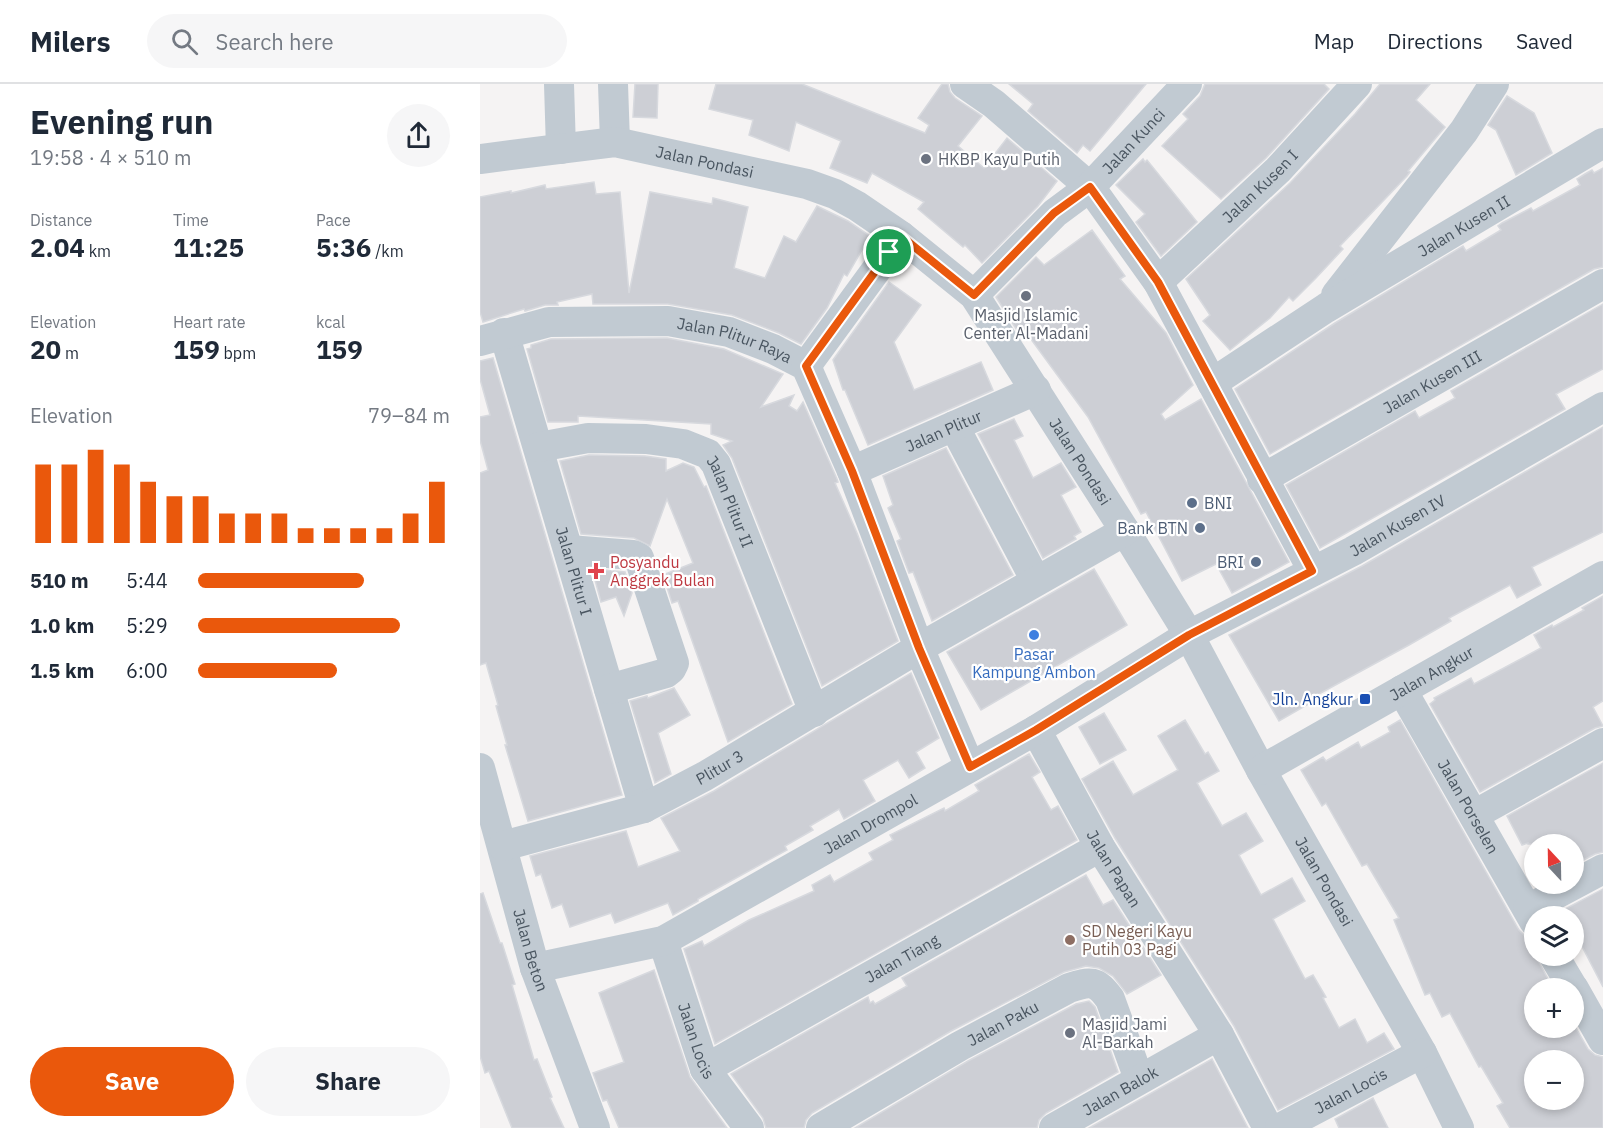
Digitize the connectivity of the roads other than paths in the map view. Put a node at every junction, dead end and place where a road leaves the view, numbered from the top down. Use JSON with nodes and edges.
{"nodes":[{"id":1,"x":559,"y":84,"type":"edge"},
{"id":2,"x":613,"y":84,"type":"edge"},
{"id":3,"x":965,"y":84,"type":"edge"},
{"id":4,"x":1187,"y":84,"type":"edge"},
{"id":5,"x":1357,"y":84,"type":"edge"},
{"id":6,"x":1494,"y":84,"type":"edge"},
{"id":7,"x":1003,"y":94,"type":"edge"},
{"id":8,"x":615,"y":142,"type":"junction"},
{"id":9,"x":1603,"y":143,"type":"edge"},
{"id":10,"x":561,"y":149,"type":"junction"},
{"id":11,"x":480,"y":159,"type":"edge"},
{"id":12,"x":1090,"y":187,"type":"junction"},
{"id":13,"x":901,"y":236,"type":"junction"},
{"id":14,"x":1158,"y":282,"type":"junction"},
{"id":15,"x":1603,"y":284,"type":"edge"},
{"id":16,"x":974,"y":295,"type":"junction"},
{"id":17,"x":1326,"y":308,"type":"junction"},
{"id":18,"x":492,"y":337,"type":"edge"},
{"id":19,"x":806,"y":366,"type":"junction"},
{"id":20,"x":1212,"y":383,"type":"junction"},
{"id":21,"x":1036,"y":390,"type":"junction"},
{"id":22,"x":1603,"y":407,"type":"edge"},
{"id":23,"x":954,"y":426,"type":"junction"},
{"id":24,"x":539,"y":447,"type":"junction"},
{"id":25,"x":852,"y":471,"type":"junction"},
{"id":26,"x":1262,"y":479,"type":"junction"},
{"id":27,"x":1125,"y":531,"type":"junction"},
{"id":28,"x":569,"y":550,"type":"junction"},
{"id":29,"x":1312,"y":571,"type":"junction"},
{"id":30,"x":1603,"y":576,"type":"edge"},
{"id":31,"x":1036,"y":581,"type":"junction"},
{"id":32,"x":1189,"y":635,"type":"junction"},
{"id":33,"x":919,"y":648,"type":"junction"},
{"id":34,"x":609,"y":689,"type":"junction"},
{"id":35,"x":1402,"y":690,"type":"junction"},
{"id":36,"x":814,"y":712,"type":"junction"},
{"id":37,"x":1036,"y":730,"type":"junction"},
{"id":38,"x":1603,"y":742,"type":"edge"},
{"id":39,"x":970,"y":767,"type":"junction"},
{"id":40,"x":480,"y":768,"type":"edge"},
{"id":41,"x":1261,"y":770,"type":"junction"},
{"id":42,"x":644,"y":808,"type":"junction"},
{"id":43,"x":1474,"y":815,"type":"junction"},
{"id":44,"x":503,"y":846,"type":"junction"},
{"id":45,"x":1100,"y":847,"type":"junction"},
{"id":46,"x":1603,"y":869,"type":"edge"},
{"id":47,"x":1526,"y":906,"type":"edge"},
{"id":48,"x":1545,"y":906,"type":"edge"},
{"id":49,"x":663,"y":941,"type":"junction"},
{"id":50,"x":535,"y":968,"type":"junction"},
{"id":51,"x":1584,"y":1003,"type":"edge"},
{"id":52,"x":1598,"y":1021,"type":"edge"},
{"id":53,"x":1219,"y":1035,"type":"junction"},
{"id":54,"x":1422,"y":1053,"type":"junction"},
{"id":55,"x":705,"y":1069,"type":"junction"},
{"id":56,"x":1139,"y":1079,"type":"junction"},
{"id":57,"x":595,"y":1128,"type":"edge"},
{"id":58,"x":749,"y":1128,"type":"edge"},
{"id":59,"x":821,"y":1128,"type":"edge"},
{"id":60,"x":1054,"y":1128,"type":"edge"},
{"id":61,"x":1268,"y":1128,"type":"edge"},
{"id":62,"x":1280,"y":1128,"type":"edge"},
{"id":63,"x":1459,"y":1128,"type":"edge"}],
"edges":[{"from":1,"to":10,"type":"street"},
{"from":2,"to":8,"type":"street"},
{"from":3,"to":7,"type":"street"},
{"from":4,"to":12,"type":"street","name":"Jalan Kunci"},
{"from":5,"to":14,"type":"street","name":"Jalan Kusen I"},
{"from":6,"to":17,"type":"street","name":"Jalan Kusen II"},
{"from":7,"to":12,"type":"street"},
{"from":8,"to":10,"type":"street","name":"Jalan Pondasi"},
{"from":8,"to":13,"type":"street","name":"Jalan Pondasi"},
{"from":9,"to":17,"type":"street","name":"Jalan Kusen II"},
{"from":10,"to":11,"type":"street","name":"Jalan Pondasi"},
{"from":12,"to":14,"type":"street"},
{"from":12,"to":16,"type":"street","name":"Jalan Kunci"},
{"from":13,"to":16,"type":"street","name":"Jalan Pondasi"},
{"from":13,"to":19,"type":"street"},
{"from":14,"to":20,"type":"street"},
{"from":15,"to":26,"type":"street","name":"Jalan Kusen III"},
{"from":16,"to":21,"type":"street","name":"Jalan Pondasi"},
{"from":17,"to":20,"type":"street","name":"Jalan Kusen II"},
{"from":18,"to":19,"type":"street","name":"Jalan Plitur Raya"},
{"from":18,"to":24,"type":"street","name":"Jalan Plitur I"},
{"from":19,"to":25,"type":"street","name":"Jalan Plitur Raya"},
{"from":20,"to":26,"type":"street"},
{"from":21,"to":23,"type":"street","name":"Jalan Plitur"},
{"from":21,"to":27,"type":"street","name":"Jalan Pondasi"},
{"from":22,"to":29,"type":"street","name":"Jalan Kusen IV"},
{"from":23,"to":25,"type":"street","name":"Jalan Plitur"},
{"from":23,"to":31,"type":"street"},
{"from":24,"to":28,"type":"street","name":"Jalan Plitur I"},
{"from":24,"to":36,"type":"street","name":"Jalan Plitur II"},
{"from":25,"to":33,"type":"street","name":"Jalan Plitur Raya"},
{"from":26,"to":29,"type":"street"},
{"from":27,"to":31,"type":"street","name":"Plitur 3"},
{"from":27,"to":32,"type":"street","name":"Jalan Pondasi"},
{"from":28,"to":34,"type":"street","name":"Jalan Plitur I"},
{"from":28,"to":34,"type":"street"},
{"from":29,"to":32,"type":"street","name":"Jalan Kusen IV"},
{"from":30,"to":35,"type":"street","name":"Jalan Angkur"},
{"from":31,"to":33,"type":"street","name":"Plitur 3"},
{"from":32,"to":37,"type":"street","name":"Jalan Drompol"},
{"from":32,"to":41,"type":"street","name":"Jalan Pondasi"},
{"from":33,"to":36,"type":"street","name":"Plitur 3"},
{"from":33,"to":39,"type":"street","name":"Jalan Plitur Raya"},
{"from":34,"to":42,"type":"street","name":"Jalan Plitur I"},
{"from":35,"to":41,"type":"street","name":"Jalan Angkur"},
{"from":35,"to":43,"type":"street","name":"Jalan Porselen"},
{"from":36,"to":42,"type":"street","name":"Plitur 3"},
{"from":37,"to":39,"type":"street","name":"Jalan Drompol"},
{"from":37,"to":45,"type":"street","name":"Jalan Papan"},
{"from":38,"to":43,"type":"street"},
{"from":39,"to":49,"type":"street","name":"Jalan Drompol"},
{"from":40,"to":44,"type":"street","name":"Jalan Beton"},
{"from":41,"to":54,"type":"street","name":"Jalan Pondasi"},
{"from":42,"to":44,"type":"street","name":"Plitur 3"},
{"from":43,"to":47,"type":"street","name":"Jalan Porselen"},
{"from":44,"to":50,"type":"street","name":"Jalan Beton"},
{"from":45,"to":53,"type":"street","name":"Jalan Papan"},
{"from":45,"to":55,"type":"street","name":"Jalan Tiang"},
{"from":46,"to":48,"type":"street"},
{"from":49,"to":50,"type":"street","name":"Jalan Drompol"},
{"from":49,"to":55,"type":"street","name":"Jalan Locis"},
{"from":50,"to":57,"type":"street","name":"Jalan Beton"},
{"from":51,"to":52,"type":"street"},
{"from":53,"to":56,"type":"street","name":"Jalan Balok"},
{"from":53,"to":61,"type":"street","name":"Jalan Papan"},
{"from":54,"to":62,"type":"street","name":"Jalan Locis"},
{"from":54,"to":63,"type":"street","name":"Jalan Pondasi"},
{"from":55,"to":58,"type":"street","name":"Jalan Locis"},
{"from":56,"to":59,"type":"street","name":"Jalan Paku"},
{"from":56,"to":60,"type":"street","name":"Jalan Balok"}]}
